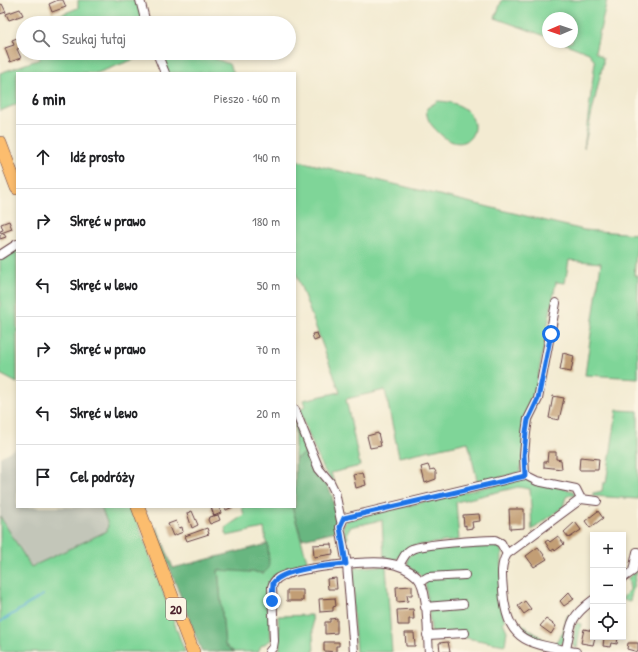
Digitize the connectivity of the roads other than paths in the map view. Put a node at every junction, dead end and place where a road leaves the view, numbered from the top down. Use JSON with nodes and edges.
{"nodes":[{"id":1,"x":140,"y":0,"type":"edge"},
{"id":2,"x":144,"y":16,"type":"edge"},
{"id":3,"x":160,"y":60,"type":"edge"},
{"id":4,"x":165,"y":72,"type":"edge"},
{"id":5,"x":0,"y":143,"type":"edge"},
{"id":6,"x":16,"y":185,"type":"edge"},
{"id":7,"x":16,"y":245,"type":"edge"},
{"id":8,"x":0,"y":255,"type":"edge"},
{"id":9,"x":556,"y":303,"type":"dead end"},
{"id":10,"x":296,"y":412,"type":"edge"},
{"id":11,"x":525,"y":476,"type":"junction"},
{"id":12,"x":581,"y":499,"type":"junction"},
{"id":13,"x":597,"y":500,"type":"dead end"},
{"id":14,"x":138,"y":508,"type":"edge"},
{"id":15,"x":341,"y":521,"type":"junction"},
{"id":16,"x":637,"y":552,"type":"dead end"},
{"id":17,"x":507,"y":554,"type":"junction"},
{"id":18,"x":346,"y":564,"type":"junction"},
{"id":19,"x":399,"y":566,"type":"junction"},
{"id":20,"x":465,"y":575,"type":"dead end"},
{"id":21,"x":626,"y":576,"type":"edge"},
{"id":22,"x":421,"y":581,"type":"junction"},
{"id":23,"x":590,"y":603,"type":"edge"},
{"id":24,"x":463,"y":604,"type":"dead end"},
{"id":25,"x":425,"y":607,"type":"junction"},
{"id":26,"x":465,"y":633,"type":"dead end"},
{"id":27,"x":427,"y":635,"type":"junction"},
{"id":28,"x":566,"y":650,"type":"junction"},
{"id":29,"x":192,"y":652,"type":"edge"},
{"id":30,"x":269,"y":652,"type":"edge"},
{"id":31,"x":354,"y":652,"type":"edge"},
{"id":32,"x":429,"y":652,"type":"edge"},
{"id":33,"x":576,"y":652,"type":"edge"}],
"edges":[{"from":1,"to":2,"type":"street"},
{"from":3,"to":4,"type":"street"},
{"from":5,"to":6,"type":"main road"},
{"from":7,"to":8,"type":"street"},
{"from":9,"to":11,"type":"street"},
{"from":10,"to":15,"type":"street"},
{"from":11,"to":12,"type":"street"},
{"from":11,"to":15,"type":"street"},
{"from":12,"to":13,"type":"street"},
{"from":12,"to":17,"type":"street"},
{"from":14,"to":29,"type":"main road","number":"20"},
{"from":15,"to":18,"type":"street"},
{"from":16,"to":21,"type":"street"},
{"from":17,"to":19,"type":"street"},
{"from":17,"to":28,"type":"street"},
{"from":18,"to":19,"type":"street"},
{"from":18,"to":30,"type":"street"},
{"from":18,"to":31,"type":"street"},
{"from":19,"to":22,"type":"street"},
{"from":20,"to":22,"type":"street"},
{"from":22,"to":25,"type":"street"},
{"from":23,"to":28,"type":"street"},
{"from":24,"to":25,"type":"street"},
{"from":25,"to":27,"type":"street"},
{"from":26,"to":27,"type":"street"},
{"from":27,"to":32,"type":"street"},
{"from":28,"to":33,"type":"street"}]}
